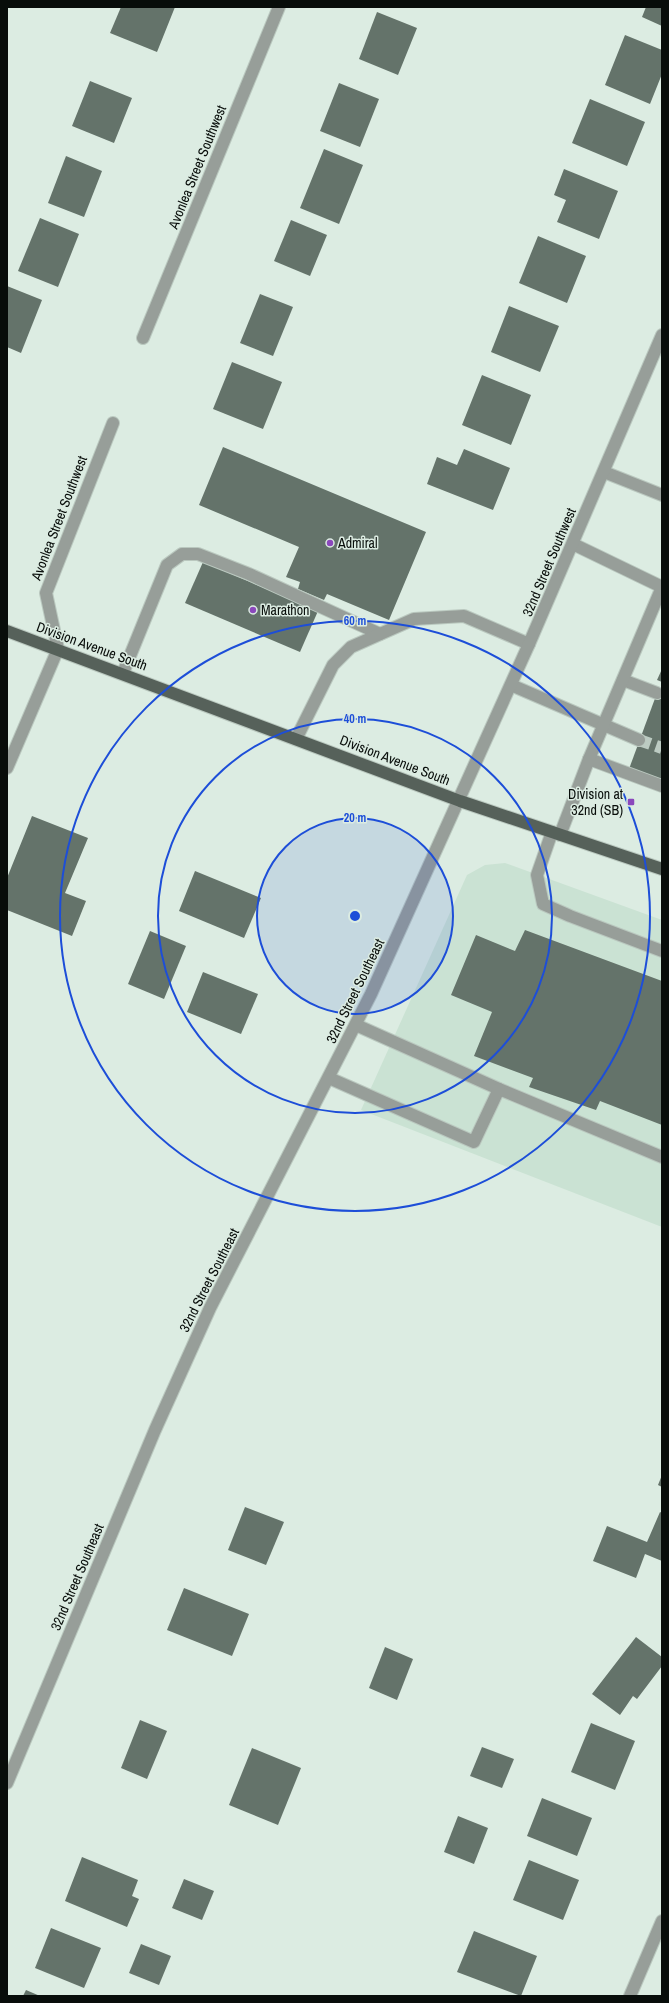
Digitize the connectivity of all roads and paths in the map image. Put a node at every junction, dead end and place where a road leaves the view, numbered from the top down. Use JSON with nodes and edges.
{"nodes":[{"id":1,"x":279,"y":7,"type":"edge"},
{"id":2,"x":662,"y":335,"type":"edge"},
{"id":3,"x":143,"y":338,"type":"dead end"},
{"id":4,"x":113,"y":423,"type":"dead end"},
{"id":5,"x":604,"y":472,"type":"junction"},
{"id":6,"x":662,"y":495,"type":"edge"},
{"id":7,"x":573,"y":544,"type":"junction"},
{"id":8,"x":662,"y":587,"type":"edge"},
{"id":9,"x":7,"y":631,"type":"edge"},
{"id":10,"x":380,"y":634,"type":"junction"},
{"id":11,"x":530,"y":644,"type":"junction"},
{"id":12,"x":58,"y":649,"type":"junction"},
{"id":13,"x":123,"y":674,"type":"junction"},
{"id":14,"x":623,"y":680,"type":"junction"},
{"id":15,"x":511,"y":685,"type":"junction"},
{"id":16,"x":657,"y":693,"type":"dead end"},
{"id":17,"x":604,"y":724,"type":"junction"},
{"id":18,"x":296,"y":739,"type":"junction"},
{"id":19,"x":639,"y":740,"type":"tunnel mouth"},
{"id":20,"x":589,"y":759,"type":"junction"},
{"id":21,"x":7,"y":768,"type":"edge"},
{"id":22,"x":662,"y":786,"type":"edge"},
{"id":23,"x":460,"y":801,"type":"junction"},
{"id":24,"x":556,"y":833,"type":"junction"},
{"id":25,"x":662,"y":869,"type":"edge"},
{"id":26,"x":662,"y":951,"type":"edge"},
{"id":27,"x":356,"y":1025,"type":"junction"},
{"id":28,"x":329,"y":1078,"type":"junction"},
{"id":29,"x":499,"y":1089,"type":"junction"},
{"id":30,"x":662,"y":1156,"type":"edge"},
{"id":31,"x":7,"y":1783,"type":"edge"},
{"id":32,"x":662,"y":1921,"type":"edge"},
{"id":33,"x":630,"y":1996,"type":"edge"}],
"edges":[{"from":1,"to":3,"type":"street","name":"Avonlea Street Southwest"},
{"from":2,"to":5,"type":"street","name":"32nd Street Southwest"},
{"from":4,"to":12,"type":"street","name":"Avonlea Street Southwest"},
{"from":5,"to":6,"type":"street"},
{"from":5,"to":7,"type":"street","name":"32nd Street Southwest"},
{"from":7,"to":8,"type":"street"},
{"from":7,"to":11,"type":"street","name":"32nd Street Southwest"},
{"from":8,"to":14,"type":"street"},
{"from":9,"to":12,"type":"main road","name":"Division Avenue South"},
{"from":10,"to":11,"type":"street"},
{"from":10,"to":13,"type":"street"},
{"from":10,"to":18,"type":"street"},
{"from":11,"to":15,"type":"street","name":"32nd Street Southwest"},
{"from":12,"to":13,"type":"main road","name":"Division Avenue South"},
{"from":12,"to":21,"type":"street"},
{"from":13,"to":18,"type":"main road","name":"Division Avenue South"},
{"from":14,"to":16,"type":"street"},
{"from":14,"to":17,"type":"street"},
{"from":15,"to":17,"type":"street"},
{"from":15,"to":23,"type":"street","name":"32nd Street Southwest"},
{"from":17,"to":19,"type":"street"},
{"from":17,"to":20,"type":"street"},
{"from":18,"to":23,"type":"main road","name":"Division Avenue South"},
{"from":20,"to":22,"type":"street"},
{"from":20,"to":24,"type":"street"},
{"from":23,"to":24,"type":"main road","name":"Division Avenue South"},
{"from":23,"to":27,"type":"street","name":"32nd Street Southeast"},
{"from":24,"to":25,"type":"main road","name":"Division Avenue South"},
{"from":24,"to":26,"type":"street"},
{"from":27,"to":28,"type":"street","name":"32nd Street Southeast"},
{"from":27,"to":29,"type":"street"},
{"from":28,"to":29,"type":"street"},
{"from":28,"to":31,"type":"street","name":"32nd Street Southeast"},
{"from":29,"to":30,"type":"street"},
{"from":32,"to":33,"type":"street"}]}
